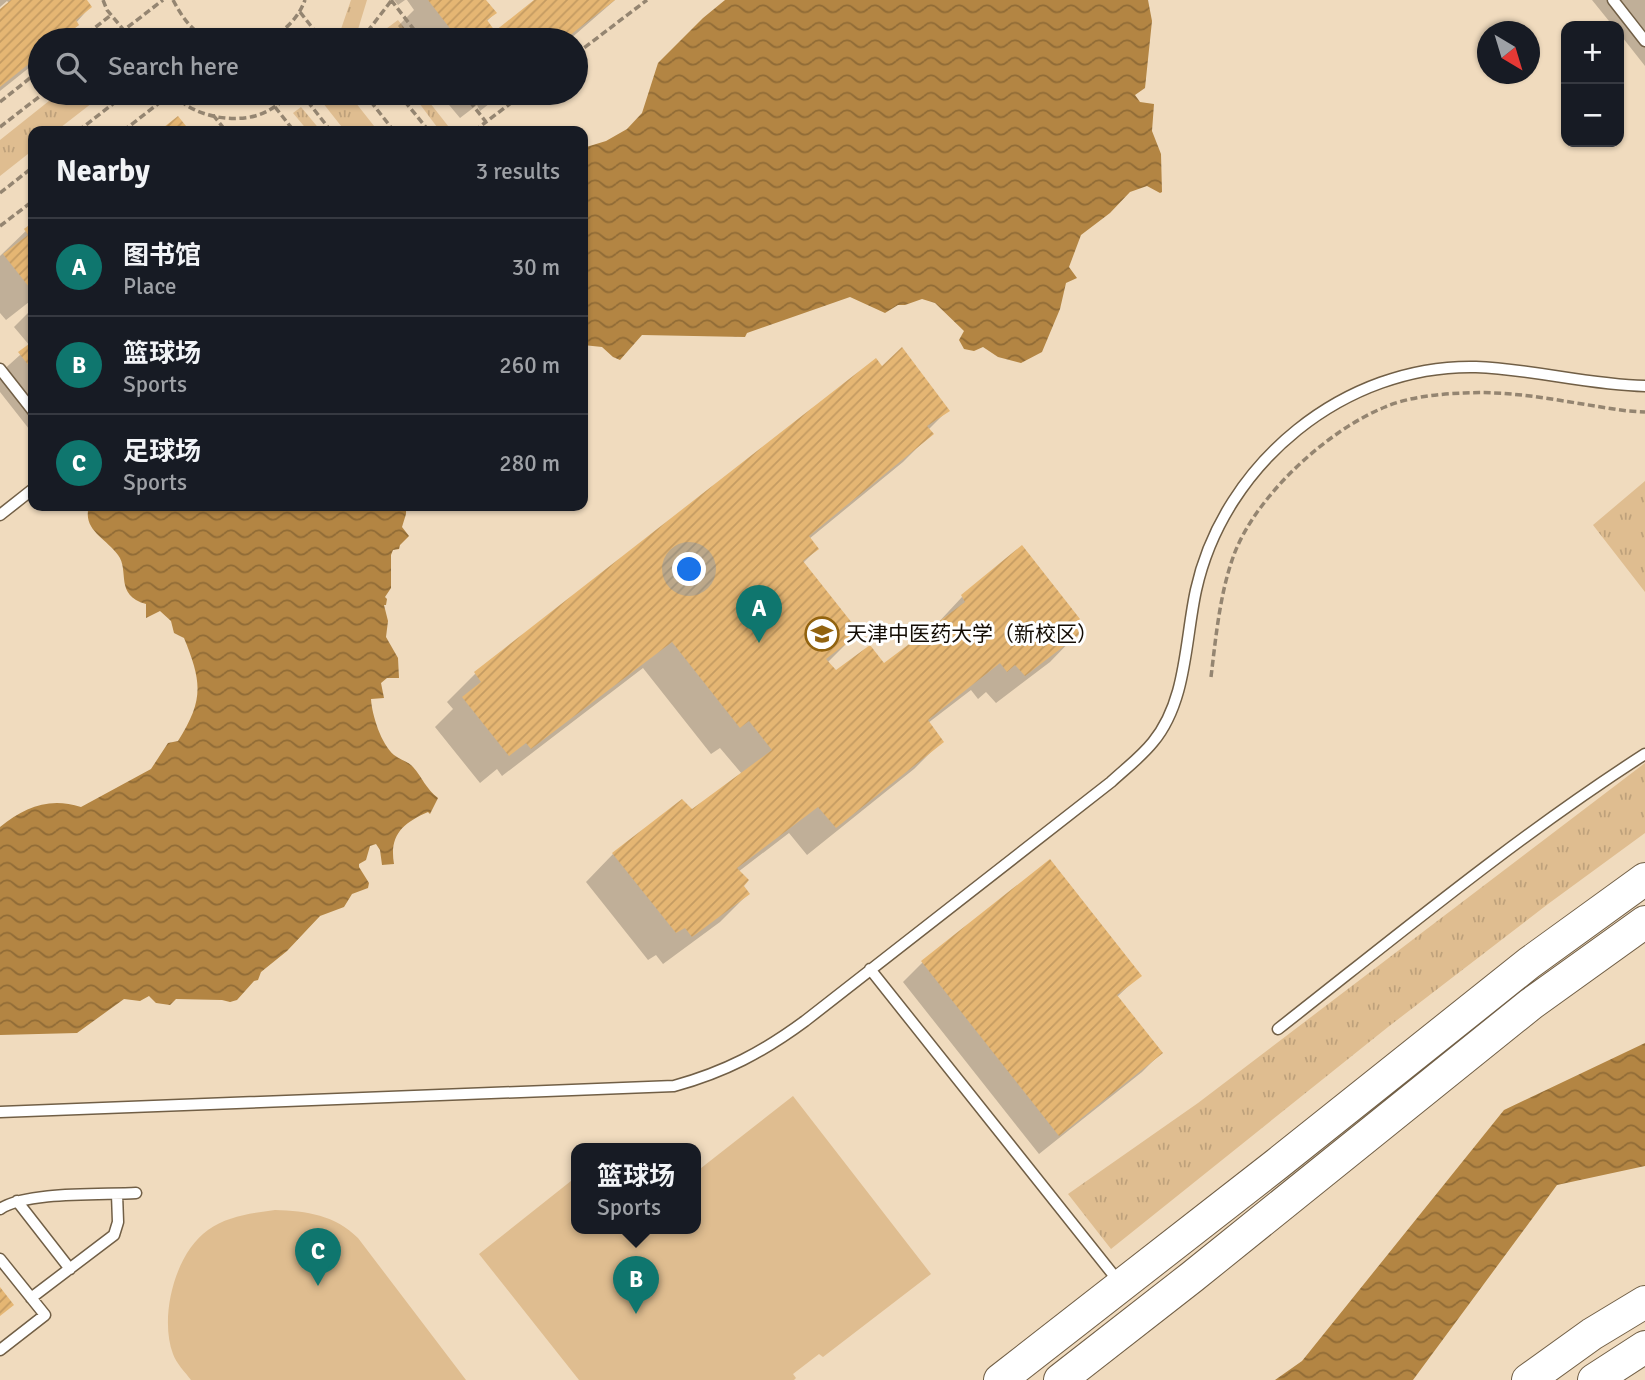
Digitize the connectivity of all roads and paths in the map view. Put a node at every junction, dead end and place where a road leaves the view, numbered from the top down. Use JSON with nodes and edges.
{"nodes":[{"id":1,"x":103,"y":0,"type":"edge"},
{"id":2,"x":163,"y":0,"type":"edge"},
{"id":3,"x":173,"y":0,"type":"edge"},
{"id":4,"x":305,"y":0,"type":"edge"},
{"id":5,"x":391,"y":0,"type":"edge"},
{"id":6,"x":647,"y":0,"type":"edge"},
{"id":7,"x":1614,"y":0,"type":"edge"},
{"id":8,"x":300,"y":12,"type":"junction"},
{"id":9,"x":111,"y":15,"type":"junction"},
{"id":10,"x":94,"y":28,"type":"edge"},
{"id":11,"x":122,"y":28,"type":"edge"},
{"id":12,"x":127,"y":28,"type":"edge"},
{"id":13,"x":193,"y":28,"type":"edge"},
{"id":14,"x":287,"y":28,"type":"edge"},
{"id":15,"x":313,"y":28,"type":"edge"},
{"id":16,"x":370,"y":28,"type":"edge"},
{"id":17,"x":413,"y":28,"type":"edge"},
{"id":18,"x":1645,"y":41,"type":"edge"},
{"id":19,"x":588,"y":45,"type":"edge"},
{"id":20,"x":28,"y":80,"type":"edge"},
{"id":21,"x":0,"y":102,"type":"edge"},
{"id":22,"x":28,"y":105,"type":"edge"},
{"id":23,"x":112,"y":105,"type":"edge"},
{"id":24,"x":157,"y":105,"type":"edge"},
{"id":25,"x":186,"y":105,"type":"edge"},
{"id":26,"x":278,"y":105,"type":"edge"},
{"id":27,"x":310,"y":105,"type":"edge"},
{"id":28,"x":373,"y":105,"type":"edge"},
{"id":29,"x":409,"y":105,"type":"edge"},
{"id":30,"x":473,"y":105,"type":"edge"},
{"id":31,"x":508,"y":105,"type":"edge"},
{"id":32,"x":275,"y":107,"type":"junction"},
{"id":33,"x":213,"y":115,"type":"junction"},
{"id":34,"x":486,"y":122,"type":"junction"},
{"id":35,"x":84,"y":126,"type":"edge"},
{"id":36,"x":129,"y":126,"type":"edge"},
{"id":37,"x":222,"y":126,"type":"edge"},
{"id":38,"x":290,"y":126,"type":"edge"},
{"id":39,"x":327,"y":126,"type":"edge"},
{"id":40,"x":390,"y":126,"type":"edge"},
{"id":41,"x":425,"y":126,"type":"edge"},
{"id":42,"x":481,"y":126,"type":"edge"},
{"id":43,"x":0,"y":127,"type":"edge"},
{"id":44,"x":28,"y":171,"type":"edge"},
{"id":45,"x":0,"y":193,"type":"edge"},
{"id":46,"x":28,"y":205,"type":"edge"},
{"id":47,"x":0,"y":226,"type":"edge"},
{"id":48,"x":0,"y":369,"type":"edge"},
{"id":49,"x":1645,"y":386,"type":"edge"},
{"id":50,"x":28,"y":405,"type":"edge"},
{"id":51,"x":1645,"y":412,"type":"edge"},
{"id":52,"x":28,"y":493,"type":"edge"},
{"id":53,"x":0,"y":515,"type":"edge"},
{"id":54,"x":1211,"y":677,"type":"dead end"},
{"id":55,"x":1645,"y":754,"type":"edge"},
{"id":56,"x":1645,"y":879,"type":"edge"},
{"id":57,"x":1645,"y":922,"type":"edge"},
{"id":58,"x":870,"y":969,"type":"junction"},
{"id":59,"x":1531,"y":1004,"type":"junction"},
{"id":60,"x":1278,"y":1029,"type":"dead end"},
{"id":61,"x":0,"y":1112,"type":"edge"},
{"id":62,"x":1277,"y":1164,"type":"junction"},
{"id":63,"x":136,"y":1193,"type":"dead end"},
{"id":64,"x":117,"y":1194,"type":"junction"},
{"id":65,"x":17,"y":1201,"type":"junction"},
{"id":66,"x":0,"y":1209,"type":"edge"},
{"id":67,"x":0,"y":1259,"type":"edge"},
{"id":68,"x":71,"y":1269,"type":"junction"},
{"id":69,"x":1122,"y":1285,"type":"junction"},
{"id":70,"x":31,"y":1298,"type":"junction"},
{"id":71,"x":1645,"y":1302,"type":"edge"},
{"id":72,"x":1645,"y":1347,"type":"edge"},
{"id":73,"x":0,"y":1350,"type":"edge"},
{"id":74,"x":1000,"y":1380,"type":"edge"},
{"id":75,"x":1060,"y":1380,"type":"edge"},
{"id":76,"x":1528,"y":1380,"type":"edge"},
{"id":77,"x":1594,"y":1380,"type":"edge"}],
"edges":[{"from":1,"to":9,"type":"path"},
{"from":2,"to":12,"type":"path"},
{"from":3,"to":13,"type":"path"},
{"from":4,"to":8,"type":"path"},
{"from":5,"to":16,"type":"path"},
{"from":5,"to":17,"type":"path"},
{"from":6,"to":19,"type":"path"},
{"from":7,"to":18,"type":"lane"},
{"from":8,"to":14,"type":"path"},
{"from":8,"to":15,"type":"path"},
{"from":9,"to":10,"type":"path"},
{"from":9,"to":11,"type":"path"},
{"from":20,"to":21,"type":"path"},
{"from":22,"to":43,"type":"path"},
{"from":23,"to":35,"type":"path"},
{"from":24,"to":36,"type":"path"},
{"from":25,"to":33,"type":"path"},
{"from":26,"to":32,"type":"path"},
{"from":27,"to":39,"type":"path"},
{"from":28,"to":40,"type":"path"},
{"from":29,"to":41,"type":"path"},
{"from":30,"to":34,"type":"path"},
{"from":31,"to":34,"type":"path"},
{"from":32,"to":33,"type":"path"},
{"from":32,"to":38,"type":"path"},
{"from":33,"to":37,"type":"path"},
{"from":34,"to":42,"type":"path"},
{"from":44,"to":45,"type":"path"},
{"from":46,"to":47,"type":"path"},
{"from":48,"to":50,"type":"lane"},
{"from":49,"to":58,"type":"lane"},
{"from":51,"to":54,"type":"path"},
{"from":52,"to":53,"type":"lane"},
{"from":55,"to":60,"type":"lane"},
{"from":56,"to":62,"type":"main road"},
{"from":57,"to":59,"type":"main road"},
{"from":58,"to":61,"type":"lane"},
{"from":58,"to":69,"type":"lane"},
{"from":59,"to":62,"type":"main road"},
{"from":59,"to":75,"type":"main road"},
{"from":62,"to":69,"type":"main road"},
{"from":63,"to":64,"type":"lane"},
{"from":64,"to":65,"type":"lane"},
{"from":64,"to":68,"type":"lane"},
{"from":65,"to":66,"type":"lane"},
{"from":65,"to":68,"type":"lane"},
{"from":67,"to":70,"type":"lane"},
{"from":68,"to":70,"type":"lane"},
{"from":69,"to":74,"type":"main road"},
{"from":70,"to":73,"type":"lane"},
{"from":71,"to":76,"type":"main road"},
{"from":72,"to":77,"type":"main road"}]}
